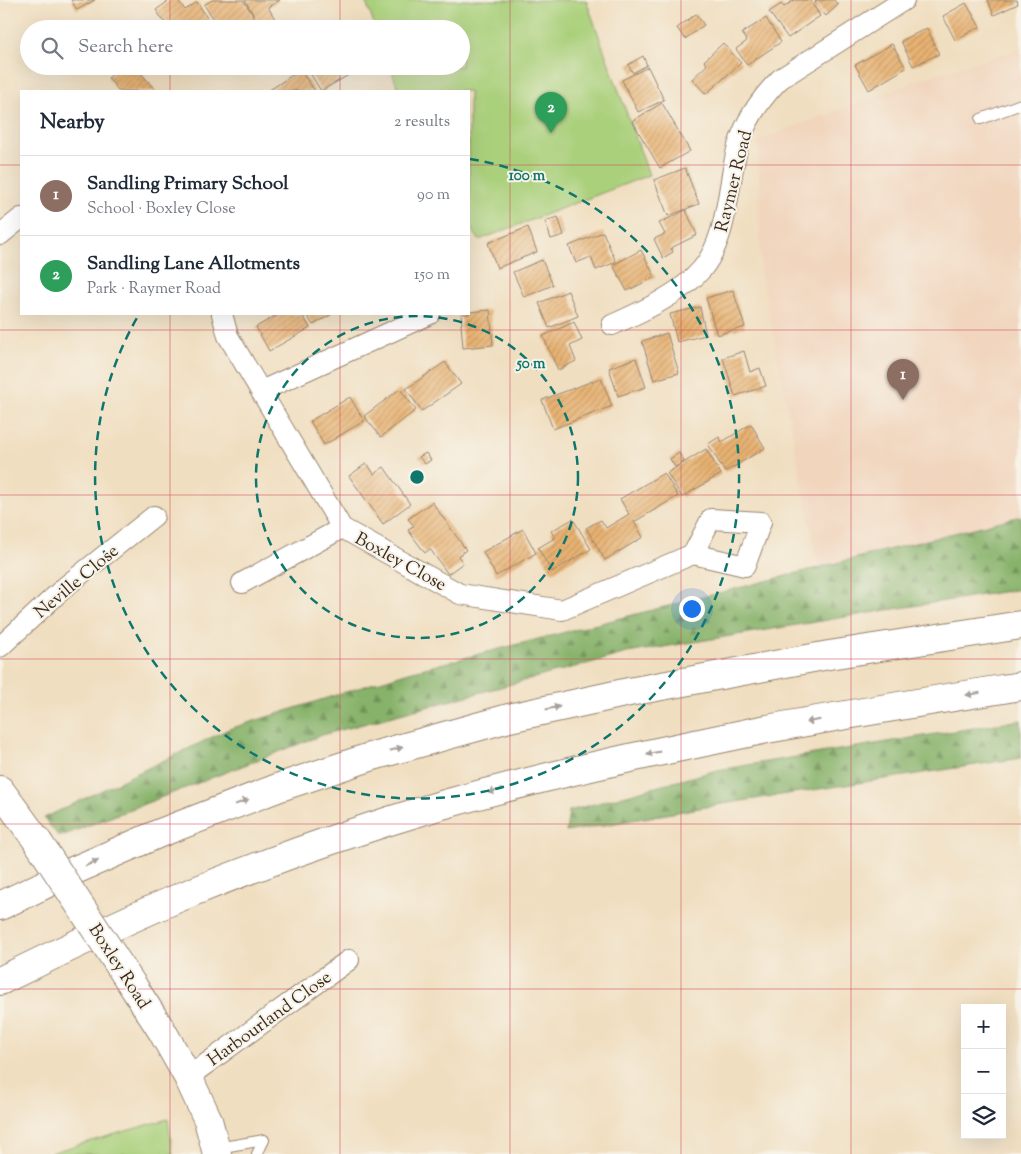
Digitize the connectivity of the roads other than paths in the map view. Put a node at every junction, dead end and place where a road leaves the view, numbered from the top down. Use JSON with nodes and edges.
{"nodes":[{"id":1,"x":904,"y":0,"type":"edge"},
{"id":2,"x":1021,"y":104,"type":"edge"},
{"id":3,"x":981,"y":119,"type":"dead end"},
{"id":4,"x":20,"y":219,"type":"edge"},
{"id":5,"x":0,"y":235,"type":"edge"},
{"id":6,"x":222,"y":315,"type":"edge"},
{"id":7,"x":428,"y":315,"type":"edge"},
{"id":8,"x":612,"y":325,"type":"dead end"},
{"id":9,"x":261,"y":391,"type":"junction"},
{"id":10,"x":154,"y":516,"type":"dead end"},
{"id":11,"x":342,"y":528,"type":"junction"},
{"id":12,"x":693,"y":554,"type":"dead end"},
{"id":13,"x":242,"y":584,"type":"dead end"},
{"id":14,"x":1021,"y":625,"type":"edge"},
{"id":15,"x":0,"y":647,"type":"edge"},
{"id":16,"x":1021,"y":686,"type":"edge"},
{"id":17,"x":0,"y":790,"type":"edge"},
{"id":18,"x":0,"y":906,"type":"edge"},
{"id":19,"x":349,"y":960,"type":"dead end"},
{"id":20,"x":0,"y":981,"type":"edge"},
{"id":21,"x":188,"y":1077,"type":"junction"},
{"id":22,"x":216,"y":1151,"type":"edge"},
{"id":23,"x":258,"y":1154,"type":"edge"}],
"edges":[{"from":1,"to":8,"type":"street","name":"Raymer Road"},
{"from":2,"to":3,"type":"lane"},
{"from":4,"to":5,"type":"street"},
{"from":6,"to":9,"type":"street","name":"Boxley Close"},
{"from":7,"to":9,"type":"street"},
{"from":9,"to":11,"type":"street","name":"Boxley Close"},
{"from":10,"to":15,"type":"street","name":"Neville Close"},
{"from":11,"to":12,"type":"street","name":"Boxley Close"},
{"from":11,"to":13,"type":"street"},
{"from":18,"to":14,"type":"main road","one_way":true},
{"from":16,"to":20,"type":"main road","one_way":true},
{"from":17,"to":21,"type":"main road","name":"Boxley Road","bridge":true},
{"from":19,"to":21,"type":"street","name":"Harbourland Close"},
{"from":21,"to":22,"type":"main road","name":"Boxley Road"},
{"from":22,"to":23,"type":"lane"}]}
